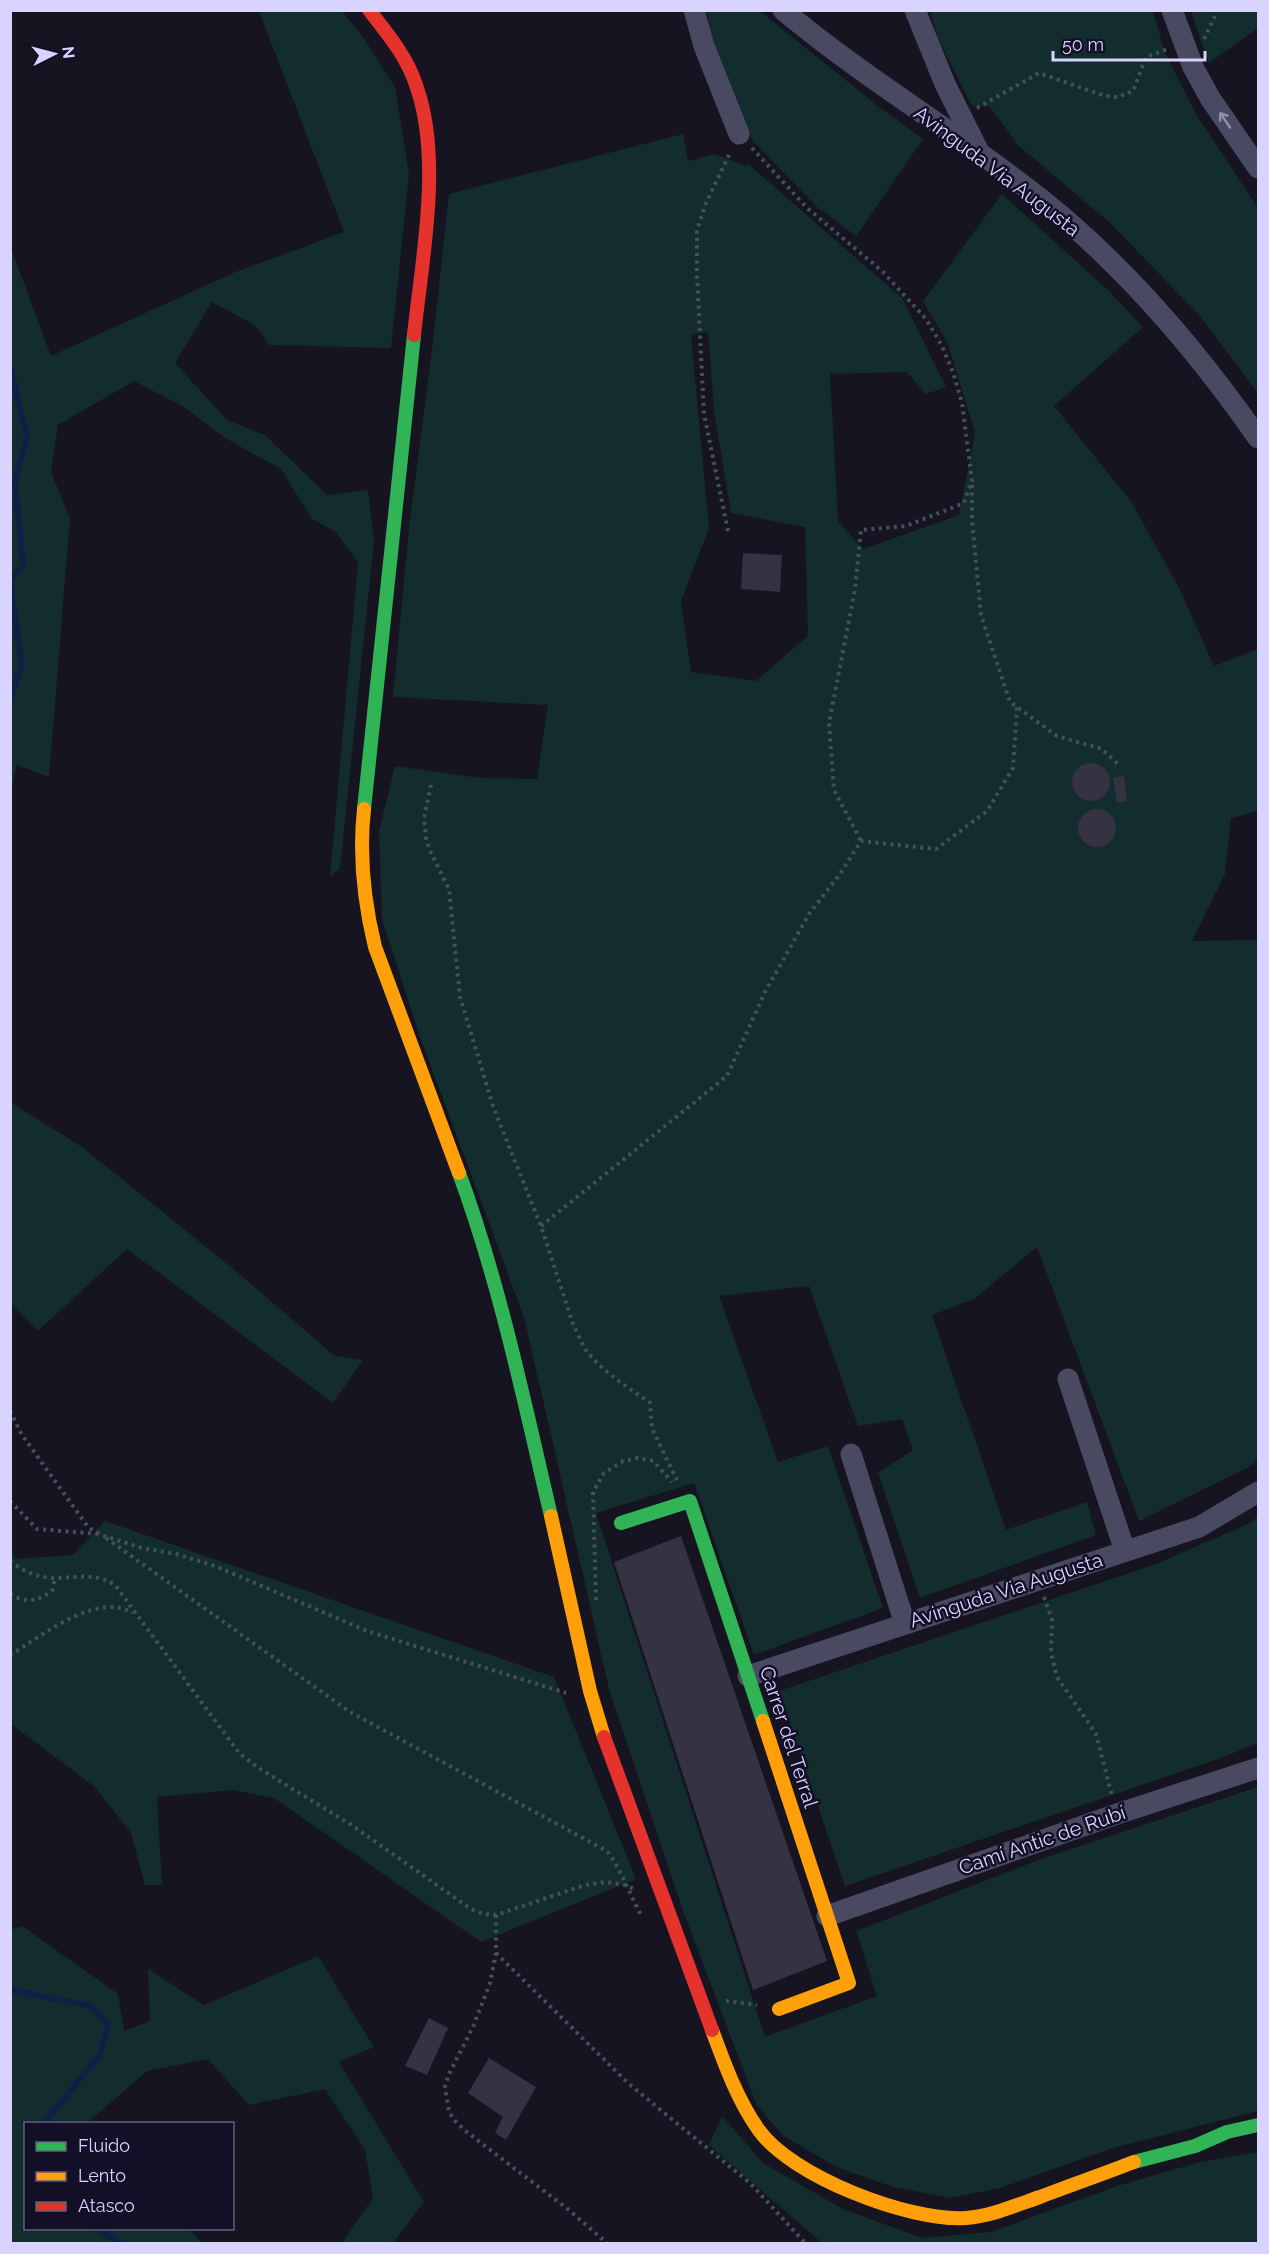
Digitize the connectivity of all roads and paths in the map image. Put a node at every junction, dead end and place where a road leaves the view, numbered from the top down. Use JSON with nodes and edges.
{"nodes":[{"id":1,"x":369,"y":10,"type":"edge"},
{"id":2,"x":694,"y":10,"type":"edge"},
{"id":3,"x":783,"y":10,"type":"edge"},
{"id":4,"x":915,"y":10,"type":"edge"},
{"id":5,"x":1172,"y":10,"type":"edge"},
{"id":6,"x":1218,"y":10,"type":"edge"},
{"id":7,"x":1185,"y":46,"type":"junction"},
{"id":8,"x":961,"y":117,"type":"junction"},
{"id":9,"x":739,"y":135,"type":"junction"},
{"id":10,"x":981,"y":155,"type":"junction"},
{"id":11,"x":1258,"y":168,"type":"edge"},
{"id":12,"x":1258,"y":438,"type":"edge"},
{"id":13,"x":972,"y":482,"type":"junction"},
{"id":14,"x":728,"y":531,"type":"dead end"},
{"id":15,"x":1017,"y":707,"type":"junction"},
{"id":16,"x":1119,"y":765,"type":"dead end"},
{"id":17,"x":431,"y":785,"type":"dead end"},
{"id":18,"x":861,"y":841,"type":"junction"},
{"id":19,"x":541,"y":1226,"type":"junction"},
{"id":20,"x":1068,"y":1379,"type":"dead end"},
{"id":21,"x":650,"y":1403,"type":"dead end"},
{"id":22,"x":10,"y":1411,"type":"edge"},
{"id":23,"x":851,"y":1454,"type":"dead end"},
{"id":24,"x":1258,"y":1492,"type":"edge"},
{"id":25,"x":10,"y":1501,"type":"edge"},
{"id":26,"x":621,"y":1523,"type":"dead end"},
{"id":27,"x":101,"y":1534,"type":"junction"},
{"id":28,"x":1125,"y":1551,"type":"junction"},
{"id":29,"x":10,"y":1561,"type":"edge"},
{"id":30,"x":55,"y":1578,"type":"junction"},
{"id":31,"x":1039,"y":1580,"type":"junction"},
{"id":32,"x":10,"y":1594,"type":"edge"},
{"id":33,"x":134,"y":1613,"type":"junction"},
{"id":34,"x":905,"y":1624,"type":"junction"},
{"id":35,"x":10,"y":1655,"type":"edge"},
{"id":36,"x":748,"y":1676,"type":"junction"},
{"id":37,"x":590,"y":1691,"type":"junction"},
{"id":38,"x":1258,"y":1768,"type":"edge"},
{"id":39,"x":1117,"y":1814,"type":"junction"},
{"id":40,"x":496,"y":1915,"type":"junction"},
{"id":41,"x":827,"y":1916,"type":"junction"},
{"id":42,"x":496,"y":1953,"type":"junction"},
{"id":43,"x":779,"y":2008,"type":"dead end"},
{"id":44,"x":1258,"y":2125,"type":"edge"},
{"id":45,"x":1258,"y":2139,"type":"edge"},
{"id":46,"x":1195,"y":2146,"type":"junction"},
{"id":47,"x":608,"y":2244,"type":"edge"},
{"id":48,"x":806,"y":2244,"type":"edge"}],
"edges":[{"from":1,"to":37,"type":"main road"},
{"from":2,"to":9,"type":"street"},
{"from":3,"to":10,"type":"street","name":"Avinguda Via Augusta"},
{"from":4,"to":8,"type":"street"},
{"from":5,"to":7,"type":"street"},
{"from":6,"to":7,"type":"path"},
{"from":7,"to":8,"type":"path"},
{"from":11,"to":7,"type":"street","one_way":true},
{"from":8,"to":10,"type":"street"},
{"from":9,"to":13,"type":"path"},
{"from":9,"to":14,"type":"path"},
{"from":10,"to":12,"type":"street","name":"Avinguda Via Augusta"},
{"from":13,"to":15,"type":"path"},
{"from":13,"to":18,"type":"path"},
{"from":15,"to":16,"type":"path"},
{"from":15,"to":18,"type":"path"},
{"from":17,"to":19,"type":"path"},
{"from":18,"to":19,"type":"path"},
{"from":19,"to":21,"type":"path"},
{"from":20,"to":28,"type":"street"},
{"from":22,"to":27,"type":"path"},
{"from":23,"to":34,"type":"street"},
{"from":24,"to":28,"type":"street","name":"Avinguda Via Augusta"},
{"from":25,"to":27,"type":"path"},
{"from":26,"to":36,"type":"main road","name":"Carrer del Terral"},
{"from":27,"to":37,"type":"path"},
{"from":27,"to":40,"type":"path"},
{"from":28,"to":31,"type":"street","name":"Avinguda Via Augusta"},
{"from":29,"to":30,"type":"path"},
{"from":30,"to":32,"type":"path"},
{"from":30,"to":33,"type":"path"},
{"from":31,"to":34,"type":"street","name":"Avinguda Via Augusta"},
{"from":31,"to":39,"type":"path"},
{"from":33,"to":35,"type":"path"},
{"from":33,"to":40,"type":"path"},
{"from":34,"to":36,"type":"street","name":"Avinguda Via Augusta"},
{"from":36,"to":41,"type":"main road","name":"Carrer del Terral"},
{"from":37,"to":46,"type":"main road"},
{"from":38,"to":39,"type":"street","name":"Camí Antic de Rubí"},
{"from":39,"to":41,"type":"street","name":"Camí Antic de Rubí"},
{"from":40,"to":42,"type":"path"},
{"from":41,"to":43,"type":"main road","name":"Carrer del Terral"},
{"from":42,"to":47,"type":"path"},
{"from":42,"to":48,"type":"path"},
{"from":44,"to":46,"type":"main road"},
{"from":45,"to":46,"type":"main road"}]}
